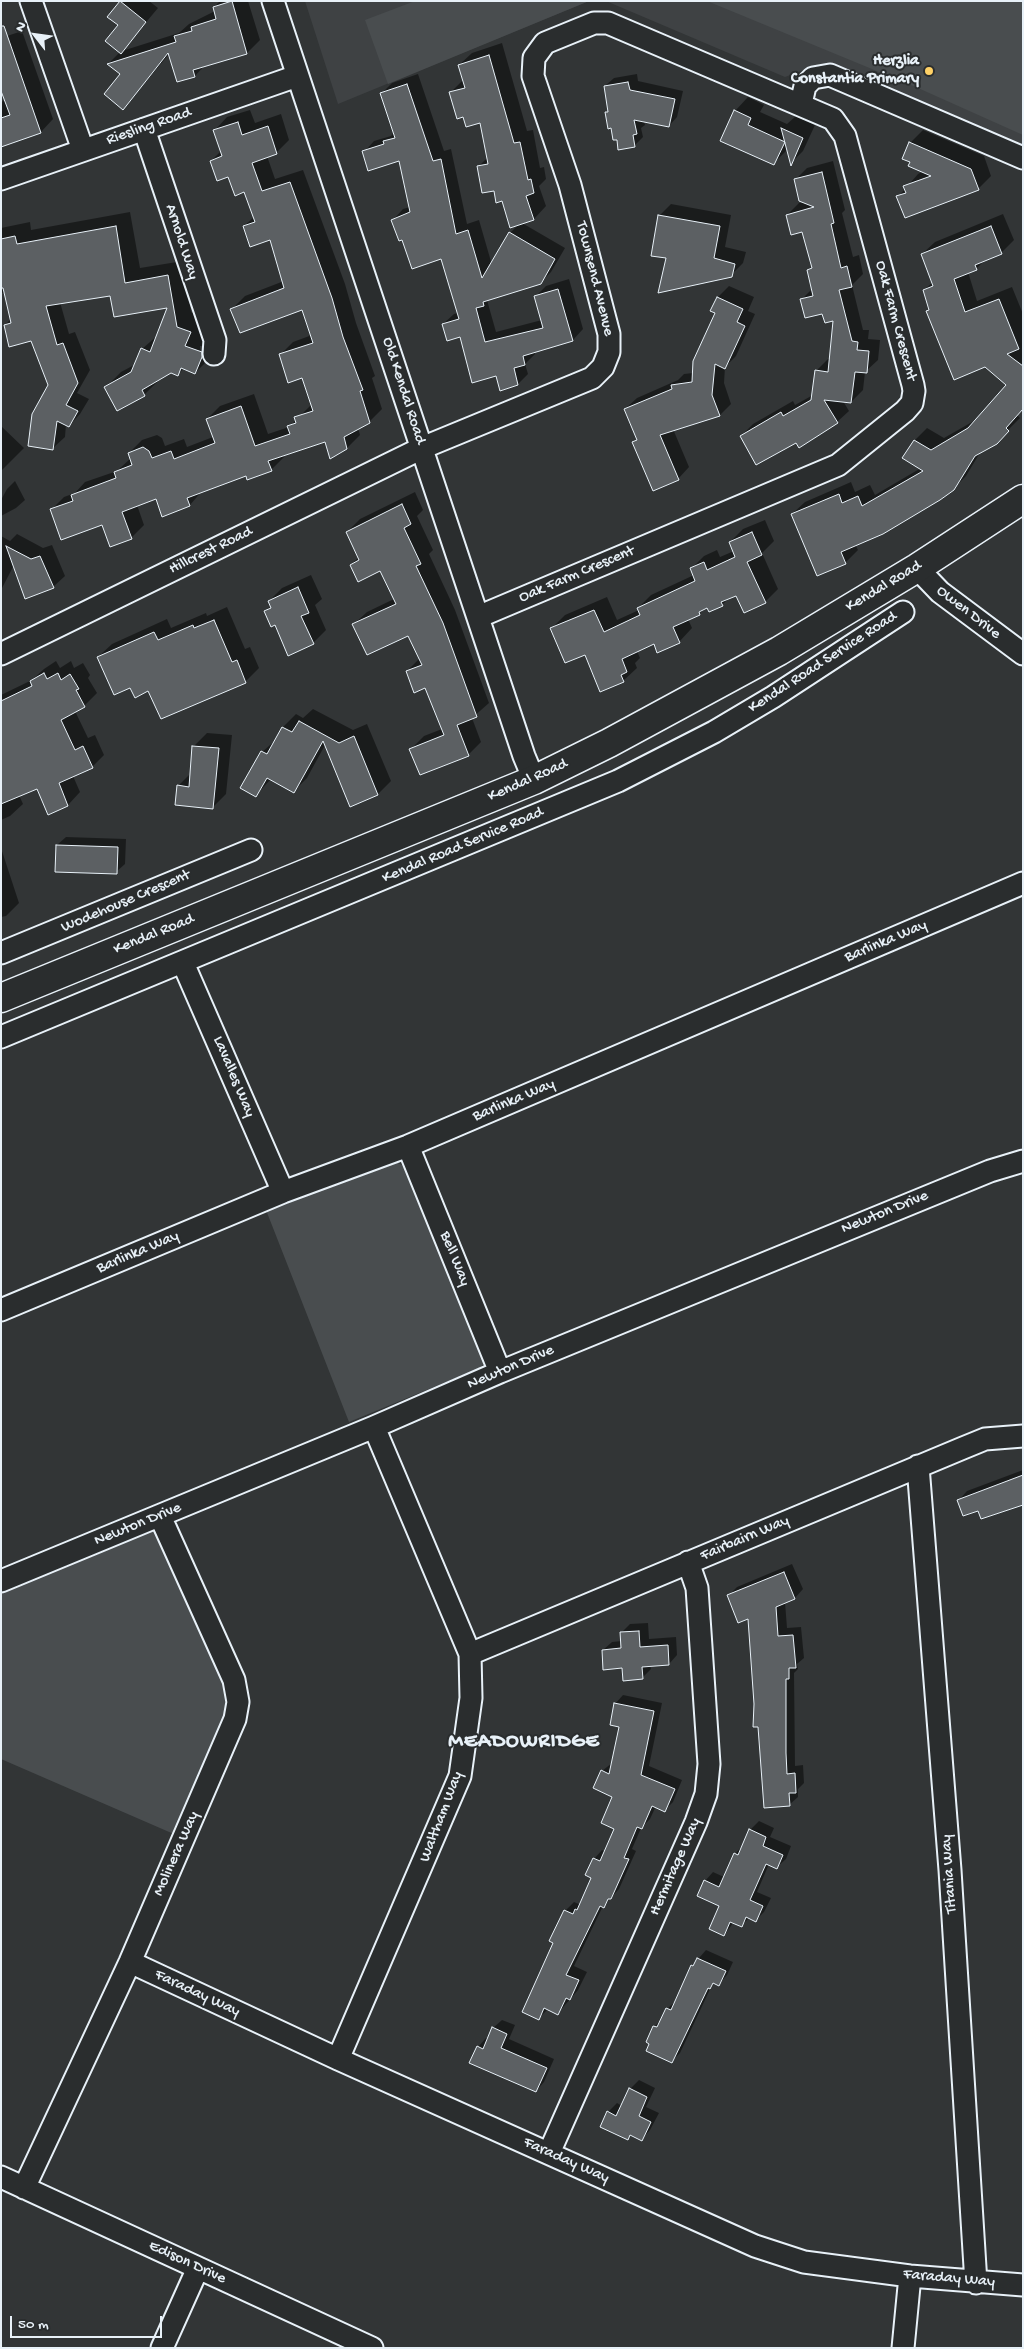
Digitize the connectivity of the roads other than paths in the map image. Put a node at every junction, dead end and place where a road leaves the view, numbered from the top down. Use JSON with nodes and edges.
{"nodes":[{"id":1,"x":31,"y":1,"type":"edge"},
{"id":2,"x":273,"y":1,"type":"edge"},
{"id":3,"x":534,"y":58,"type":"joint"},
{"id":4,"x":297,"y":76,"type":"junction"},
{"id":5,"x":801,"y":104,"type":"junction"},
{"id":6,"x":144,"y":129,"type":"junction"},
{"id":7,"x":83,"y":150,"type":"junction"},
{"id":8,"x":1023,"y":158,"type":"edge"},
{"id":9,"x":1,"y":179,"type":"edge"},
{"id":10,"x":214,"y":354,"type":"dead end"},
{"id":11,"x":422,"y":448,"type":"junction"},
{"id":12,"x":1023,"y":499,"type":"edge"},
{"id":13,"x":917,"y":568,"type":"junction"},
{"id":14,"x":903,"y":612,"type":"dead end"},
{"id":15,"x":478,"y":617,"type":"junction"},
{"id":16,"x":1,"y":654,"type":"edge"},
{"id":17,"x":1023,"y":654,"type":"edge"},
{"id":18,"x":534,"y":780,"type":"junction"},
{"id":19,"x":251,"y":850,"type":"dead end"},
{"id":20,"x":1023,"y":883,"type":"edge"},
{"id":21,"x":1,"y":953,"type":"edge"},
{"id":22,"x":183,"y":963,"type":"junction"},
{"id":23,"x":1,"y":998,"type":"edge"},
{"id":24,"x":1,"y":1037,"type":"edge"},
{"id":25,"x":408,"y":1146,"type":"junction"},
{"id":26,"x":1023,"y":1161,"type":"edge"},
{"id":27,"x":283,"y":1192,"type":"junction"},
{"id":28,"x":1,"y":1310,"type":"edge"},
{"id":29,"x":500,"y":1372,"type":"junction"},
{"id":30,"x":374,"y":1427,"type":"junction"},
{"id":31,"x":1023,"y":1436,"type":"edge"},
{"id":32,"x":918,"y":1466,"type":"junction"},
{"id":33,"x":160,"y":1516,"type":"junction"},
{"id":34,"x":688,"y":1562,"type":"junction"},
{"id":35,"x":1,"y":1581,"type":"edge"},
{"id":36,"x":470,"y":1654,"type":"junction"},
{"id":37,"x":130,"y":1962,"type":"junction"},
{"id":38,"x":338,"y":2059,"type":"junction"},
{"id":39,"x":549,"y":2153,"type":"junction"},
{"id":40,"x":1,"y":2177,"type":"edge"},
{"id":41,"x":24,"y":2188,"type":"junction"},
{"id":42,"x":198,"y":2268,"type":"junction"},
{"id":43,"x":910,"y":2276,"type":"junction"},
{"id":44,"x":976,"y":2283,"type":"junction"},
{"id":45,"x":1023,"y":2285,"type":"edge"},
{"id":46,"x":162,"y":2348,"type":"edge"},
{"id":47,"x":372,"y":2348,"type":"edge"},
{"id":48,"x":903,"y":2348,"type":"edge"}],
"edges":[{"from":1,"to":7,"type":"street"},
{"from":2,"to":4,"type":"street","name":"Old Kendal Road"},
{"from":3,"to":5,"type":"street","name":"Oak Farm Crescent"},
{"from":3,"to":11,"type":"street","name":"Townsend Avenue"},
{"from":4,"to":6,"type":"street","name":"Riesling Road"},
{"from":4,"to":11,"type":"street","name":"Old Kendal Road"},
{"from":5,"to":8,"type":"street"},
{"from":5,"to":15,"type":"street","name":"Oak Farm Crescent"},
{"from":6,"to":7,"type":"street","name":"Riesling Road"},
{"from":6,"to":10,"type":"street","name":"Arnold Way"},
{"from":7,"to":9,"type":"street","name":"Riesling Road"},
{"from":11,"to":15,"type":"street","name":"Old Kendal Road"},
{"from":11,"to":16,"type":"street","name":"Hillcrest Road"},
{"from":12,"to":13,"type":"main road","name":"Kendal Road"},
{"from":13,"to":17,"type":"street","name":"Owen Drive"},
{"from":13,"to":18,"type":"main road","name":"Kendal Road"},
{"from":14,"to":22,"type":"street","name":"Kendal Road Service Road"},
{"from":15,"to":18,"type":"street","name":"Old Kendal Road"},
{"from":18,"to":23,"type":"main road","name":"Kendal Road"},
{"from":19,"to":21,"type":"street","name":"Wodehouse Crescent"},
{"from":20,"to":25,"type":"street","name":"Barlinka Way"},
{"from":22,"to":24,"type":"street","name":"Kendal Road Service Road"},
{"from":22,"to":27,"type":"street","name":"Lavalles Way"},
{"from":25,"to":27,"type":"street","name":"Barlinka Way"},
{"from":25,"to":29,"type":"street","name":"Bell Way"},
{"from":26,"to":29,"type":"street","name":"Newton Drive"},
{"from":27,"to":28,"type":"street","name":"Barlinka Way"},
{"from":29,"to":30,"type":"street","name":"Newton Drive"},
{"from":30,"to":33,"type":"street","name":"Newton Drive"},
{"from":30,"to":36,"type":"street","name":"Waltham Way"},
{"from":31,"to":32,"type":"street","name":"Fairbairn Way"},
{"from":32,"to":34,"type":"street","name":"Fairbairn Way"},
{"from":32,"to":44,"type":"street","name":"Titania Way"},
{"from":33,"to":35,"type":"street","name":"Newton Drive"},
{"from":33,"to":37,"type":"street","name":"Molinera Way"},
{"from":34,"to":36,"type":"street","name":"Fairbairn Way"},
{"from":34,"to":39,"type":"street","name":"Hermitage Way"},
{"from":36,"to":38,"type":"street","name":"Waltham Way"},
{"from":37,"to":38,"type":"street","name":"Faraday Way"},
{"from":37,"to":41,"type":"street","name":"Molinera Way"},
{"from":38,"to":39,"type":"street","name":"Faraday Way"},
{"from":39,"to":43,"type":"street","name":"Faraday Way"},
{"from":40,"to":41,"type":"street","name":"Edison Drive"},
{"from":41,"to":42,"type":"street","name":"Edison Drive"},
{"from":42,"to":46,"type":"street"},
{"from":42,"to":47,"type":"street","name":"Edison Drive"},
{"from":43,"to":44,"type":"street","name":"Faraday Way"},
{"from":43,"to":48,"type":"street"},
{"from":44,"to":45,"type":"street","name":"Faraday Way"}]}
